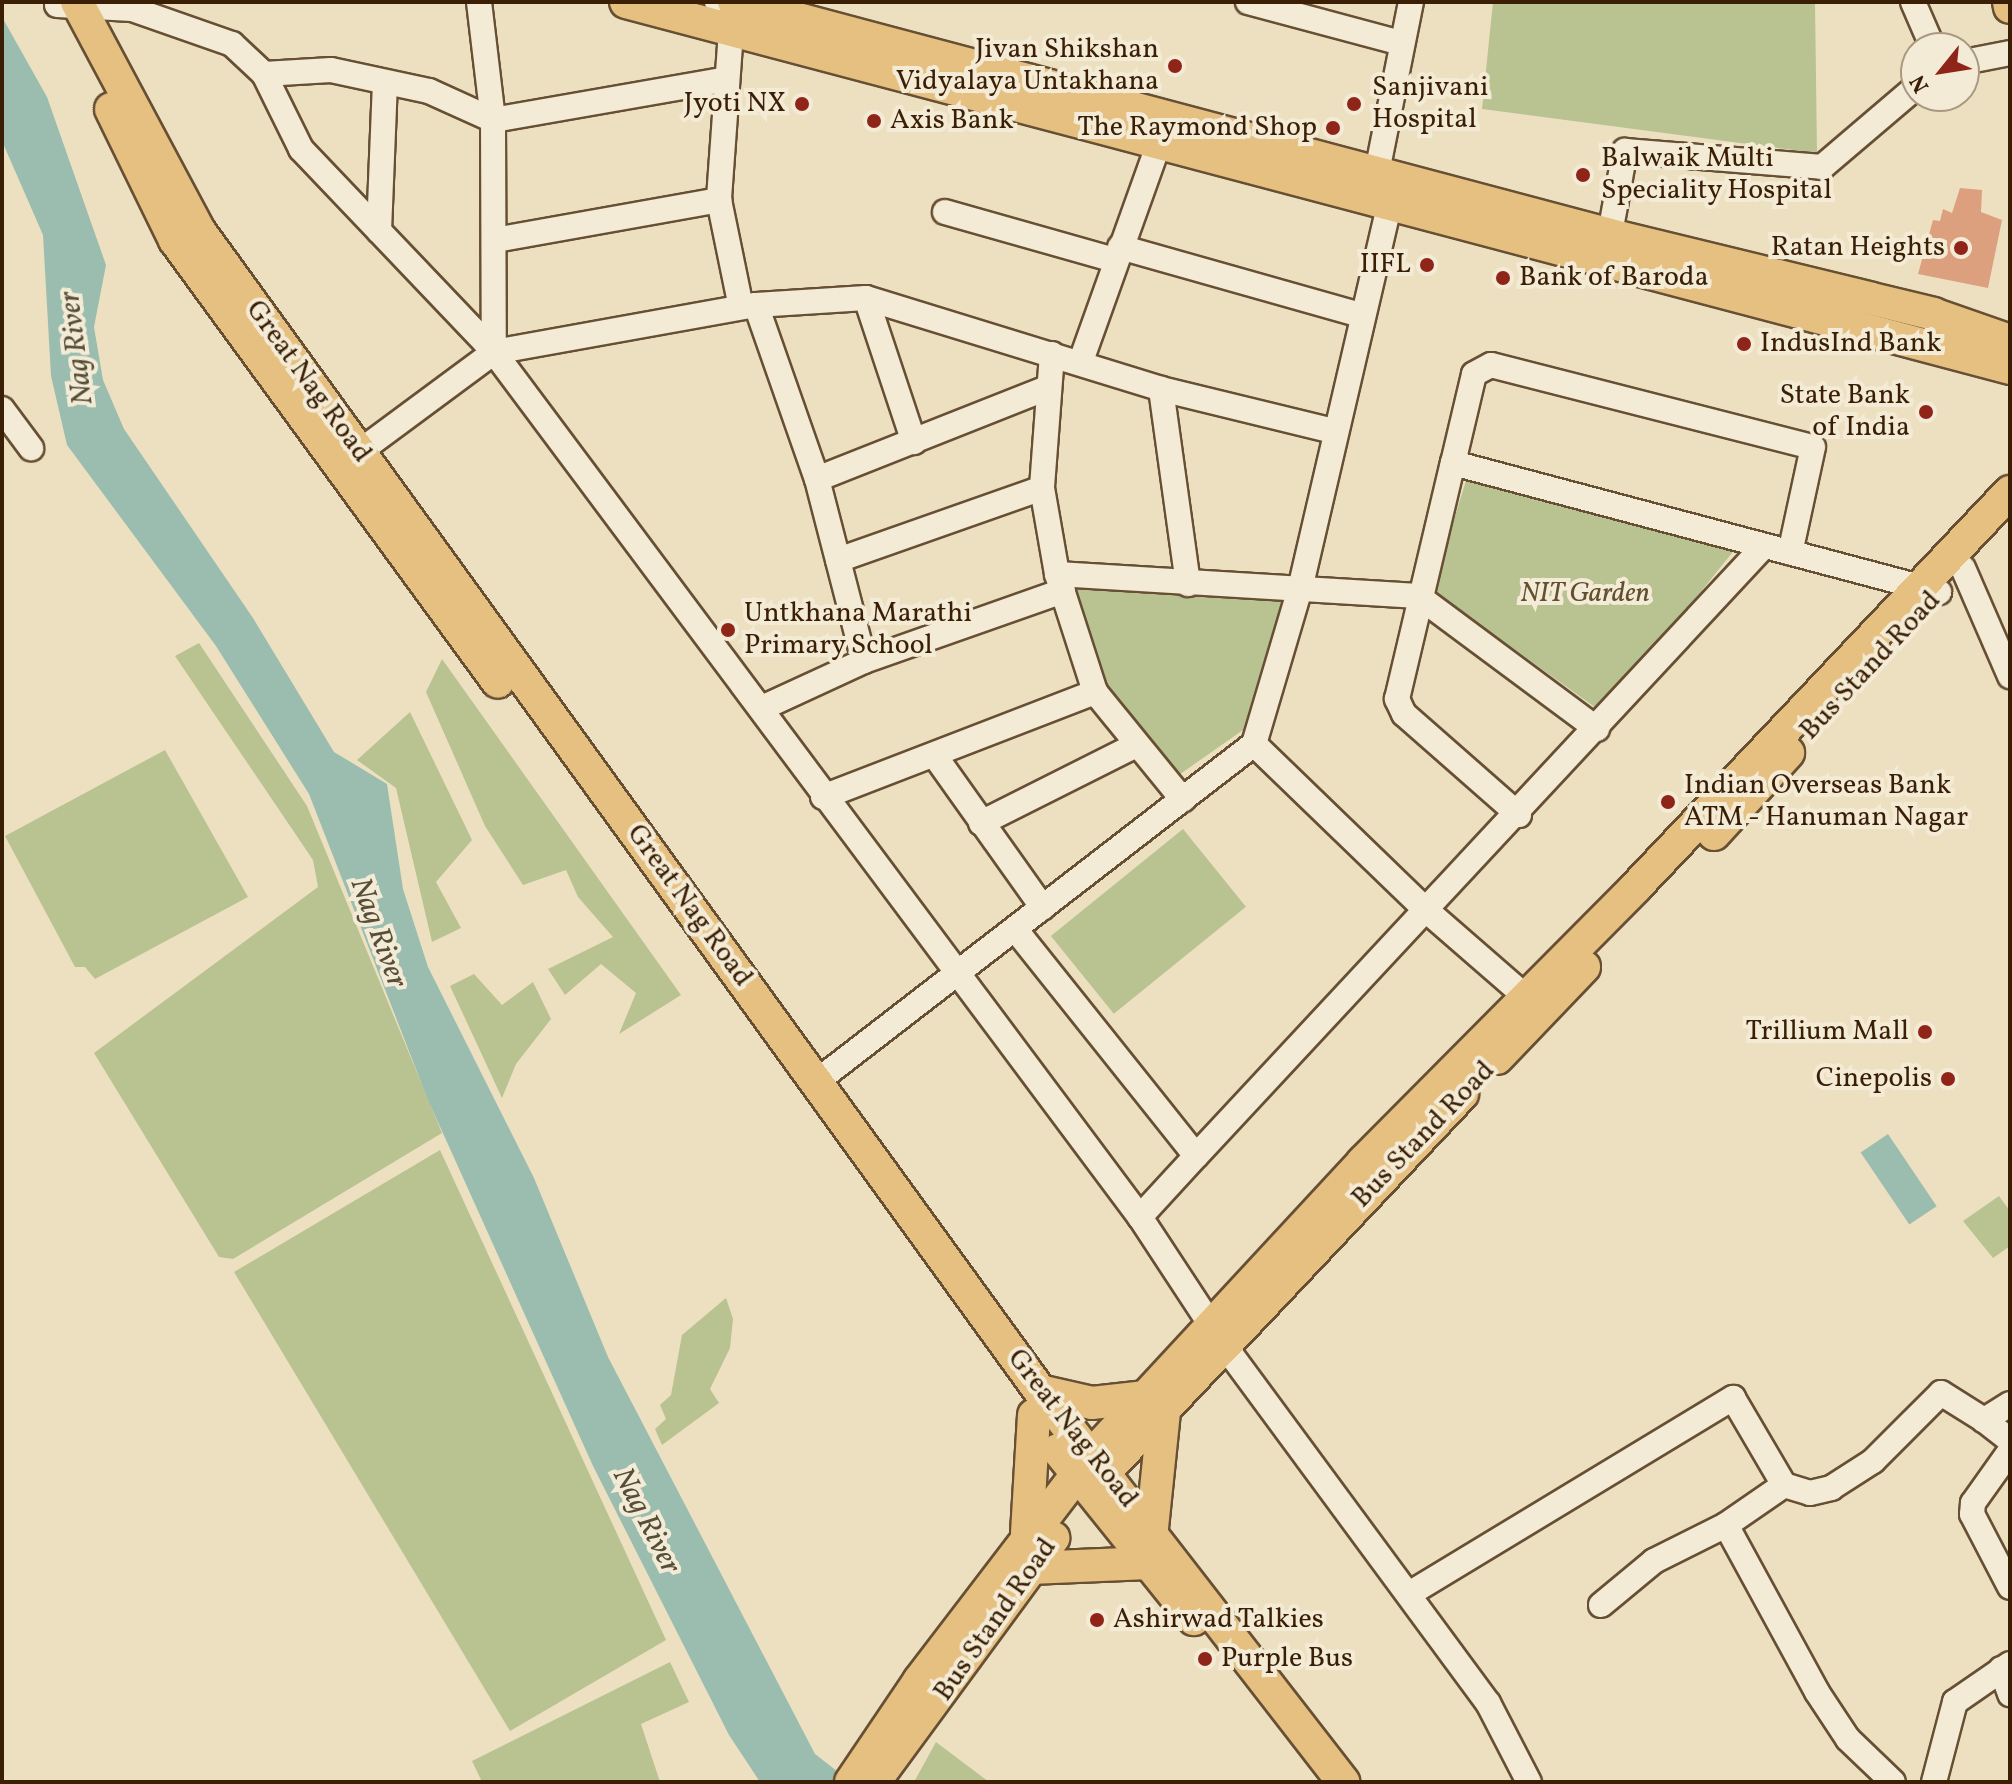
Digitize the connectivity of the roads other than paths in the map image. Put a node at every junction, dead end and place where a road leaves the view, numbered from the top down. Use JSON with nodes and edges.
{"nodes":[{"id":1,"x":479,"y":2,"type":"edge"},
{"id":2,"x":626,"y":2,"type":"edge"},
{"id":3,"x":717,"y":2,"type":"edge"},
{"id":4,"x":1248,"y":2,"type":"edge"},
{"id":5,"x":1411,"y":2,"type":"edge"},
{"id":6,"x":1913,"y":2,"type":"edge"},
{"id":7,"x":67,"y":4,"type":"edge"},
{"id":8,"x":732,"y":16,"type":"edge"},
{"id":9,"x":1926,"y":32,"type":"edge"},
{"id":10,"x":1401,"y":43,"type":"junction"},
{"id":11,"x":2010,"y":53,"type":"edge"},
{"id":12,"x":1980,"y":59,"type":"edge"},
{"id":13,"x":264,"y":74,"type":"junction"},
{"id":14,"x":723,"y":80,"type":"junction"},
{"id":15,"x":385,"y":82,"type":"junction"},
{"id":16,"x":1900,"y":101,"type":"edge"},
{"id":17,"x":493,"y":120,"type":"junction"},
{"id":18,"x":1159,"y":143,"type":"junction"},
{"id":19,"x":1377,"y":172,"type":"junction"},
{"id":20,"x":719,"y":200,"type":"junction"},
{"id":21,"x":1389,"y":206,"type":"junction"},
{"id":22,"x":945,"y":212,"type":"dead end"},
{"id":23,"x":379,"y":231,"type":"junction"},
{"id":24,"x":495,"y":240,"type":"junction"},
{"id":25,"x":1607,"y":248,"type":"junction"},
{"id":26,"x":1118,"y":254,"type":"junction"},
{"id":27,"x":866,"y":298,"type":"junction"},
{"id":28,"x":748,"y":306,"type":"junction"},
{"id":29,"x":1360,"y":315,"type":"junction"},
{"id":30,"x":2010,"y":341,"type":"edge"},
{"id":31,"x":494,"y":352,"type":"junction"},
{"id":32,"x":1052,"y":354,"type":"junction"},
{"id":33,"x":1081,"y":361,"type":"junction"},
{"id":34,"x":2010,"y":368,"type":"edge"},
{"id":35,"x":1047,"y":388,"type":"junction"},
{"id":36,"x":1161,"y":389,"type":"junction"},
{"id":37,"x":2,"y":409,"type":"edge"},
{"id":38,"x":1333,"y":431,"type":"junction"},
{"id":39,"x":914,"y":442,"type":"junction"},
{"id":40,"x":31,"y":448,"type":"dead end"},
{"id":41,"x":359,"y":452,"type":"junction"},
{"id":42,"x":1453,"y":463,"type":"junction"},
{"id":43,"x":817,"y":479,"type":"junction"},
{"id":44,"x":1042,"y":488,"type":"junction"},
{"id":45,"x":2010,"y":492,"type":"edge"},
{"id":46,"x":2010,"y":518,"type":"edge"},
{"id":47,"x":1764,"y":546,"type":"junction"},
{"id":48,"x":1790,"y":553,"type":"junction"},
{"id":49,"x":838,"y":560,"type":"junction"},
{"id":50,"x":1963,"y":568,"type":"junction"},
{"id":51,"x":1060,"y":583,"type":"junction"},
{"id":52,"x":1188,"y":584,"type":"junction"},
{"id":53,"x":1300,"y":589,"type":"junction"},
{"id":54,"x":1931,"y":590,"type":"junction"},
{"id":55,"x":1418,"y":596,"type":"junction"},
{"id":56,"x":864,"y":661,"type":"junction"},
{"id":57,"x":2010,"y":676,"type":"edge"},
{"id":58,"x":1095,"y":692,"type":"junction"},
{"id":59,"x":762,"y":708,"type":"junction"},
{"id":60,"x":1597,"y":729,"type":"junction"},
{"id":61,"x":1254,"y":744,"type":"junction"},
{"id":62,"x":1134,"y":746,"type":"junction"},
{"id":63,"x":935,"y":756,"type":"junction"},
{"id":64,"x":823,"y":797,"type":"junction"},
{"id":65,"x":1183,"y":800,"type":"junction"},
{"id":66,"x":1519,"y":815,"type":"junction"},
{"id":67,"x":981,"y":823,"type":"junction"},
{"id":68,"x":1043,"y":908,"type":"junction"},
{"id":69,"x":1426,"y":910,"type":"junction"},
{"id":70,"x":1015,"y":929,"type":"junction"},
{"id":71,"x":957,"y":973,"type":"junction"},
{"id":72,"x":1534,"y":1002,"type":"junction"},
{"id":73,"x":816,"y":1082,"type":"junction"},
{"id":74,"x":1196,"y":1156,"type":"junction"},
{"id":75,"x":1140,"y":1217,"type":"junction"},
{"id":76,"x":1218,"y":1335,"type":"junction"},
{"id":77,"x":1037,"y":1403,"type":"junction"},
{"id":78,"x":1154,"y":1404,"type":"junction"},
{"id":79,"x":2010,"y":1404,"type":"edge"},
{"id":80,"x":1984,"y":1420,"type":"junction"},
{"id":81,"x":2010,"y":1440,"type":"edge"},
{"id":82,"x":2010,"y":1451,"type":"edge"},
{"id":83,"x":1089,"y":1474,"type":"junction"},
{"id":84,"x":1784,"y":1485,"type":"junction"},
{"id":85,"x":1726,"y":1525,"type":"junction"},
{"id":86,"x":1152,"y":1528,"type":"junction"},
{"id":87,"x":1027,"y":1536,"type":"junction"},
{"id":88,"x":1149,"y":1563,"type":"junction"},
{"id":89,"x":1030,"y":1568,"type":"junction"},
{"id":90,"x":2010,"y":1587,"type":"edge"},
{"id":91,"x":1409,"y":1594,"type":"junction"},
{"id":92,"x":1601,"y":1605,"type":"dead end"},
{"id":93,"x":2005,"y":1667,"type":"edge"},
{"id":94,"x":2010,"y":1694,"type":"edge"},
{"id":95,"x":851,"y":1782,"type":"edge"},
{"id":96,"x":874,"y":1782,"type":"edge"},
{"id":97,"x":1316,"y":1782,"type":"edge"},
{"id":98,"x":1343,"y":1782,"type":"edge"},
{"id":99,"x":1529,"y":1782,"type":"edge"},
{"id":100,"x":1893,"y":1782,"type":"edge"},
{"id":101,"x":1934,"y":1782,"type":"edge"}],
"edges":[{"from":1,"to":17,"type":"street"},
{"from":2,"to":8,"type":"main road"},
{"from":3,"to":8,"type":"street"},
{"from":4,"to":10,"type":"street"},
{"from":5,"to":10,"type":"street"},
{"from":6,"to":9,"type":"street"},
{"from":7,"to":13,"type":"street"},
{"from":7,"to":41,"type":"main road","name":"Great Nag Road"},
{"from":7,"to":77,"type":"main road","name":"Great Nag Road"},
{"from":8,"to":14,"type":"street"},
{"from":8,"to":18,"type":"main road"},
{"from":8,"to":19,"type":"main road"},
{"from":10,"to":19,"type":"street"},
{"from":11,"to":12,"type":"street"},
{"from":13,"to":15,"type":"street"},
{"from":13,"to":23,"type":"street"},
{"from":14,"to":17,"type":"street"},
{"from":14,"to":20,"type":"street"},
{"from":15,"to":17,"type":"street"},
{"from":15,"to":23,"type":"street"},
{"from":16,"to":25,"type":"street"},
{"from":17,"to":24,"type":"street"},
{"from":18,"to":21,"type":"main road"},
{"from":18,"to":26,"type":"street"},
{"from":19,"to":21,"type":"street"},
{"from":19,"to":25,"type":"main road"},
{"from":20,"to":24,"type":"street"},
{"from":20,"to":28,"type":"street"},
{"from":21,"to":25,"type":"main road"},
{"from":21,"to":29,"type":"street"},
{"from":22,"to":26,"type":"street"},
{"from":23,"to":31,"type":"street"},
{"from":24,"to":31,"type":"street"},
{"from":25,"to":30,"type":"main road"},
{"from":25,"to":34,"type":"main road"},
{"from":26,"to":29,"type":"street"},
{"from":26,"to":33,"type":"street"},
{"from":27,"to":28,"type":"street"},
{"from":27,"to":32,"type":"street"},
{"from":27,"to":39,"type":"street"},
{"from":28,"to":31,"type":"street"},
{"from":28,"to":43,"type":"street"},
{"from":29,"to":38,"type":"street"},
{"from":31,"to":41,"type":"street"},
{"from":31,"to":59,"type":"street"},
{"from":32,"to":33,"type":"street"},
{"from":32,"to":35,"type":"street"},
{"from":33,"to":36,"type":"street"},
{"from":35,"to":39,"type":"street"},
{"from":35,"to":44,"type":"street"},
{"from":36,"to":38,"type":"street"},
{"from":36,"to":52,"type":"street"},
{"from":37,"to":40,"type":"street"},
{"from":38,"to":53,"type":"street"},
{"from":39,"to":43,"type":"street"},
{"from":41,"to":73,"type":"main road","name":"Great Nag Road"},
{"from":42,"to":47,"type":"street"},
{"from":42,"to":48,"type":"street"},
{"from":42,"to":55,"type":"street"},
{"from":43,"to":49,"type":"street"},
{"from":44,"to":49,"type":"street"},
{"from":44,"to":51,"type":"street"},
{"from":45,"to":54,"type":"main road"},
{"from":46,"to":50,"type":"main road","name":"Bus Stand Road"},
{"from":47,"to":48,"type":"street"},
{"from":47,"to":60,"type":"street"},
{"from":48,"to":54,"type":"street"},
{"from":49,"to":56,"type":"street"},
{"from":50,"to":54,"type":"main road","name":"Bus Stand Road"},
{"from":50,"to":57,"type":"street"},
{"from":51,"to":52,"type":"street"},
{"from":51,"to":56,"type":"street"},
{"from":51,"to":58,"type":"street"},
{"from":52,"to":53,"type":"street"},
{"from":53,"to":55,"type":"street"},
{"from":53,"to":61,"type":"street"},
{"from":54,"to":72,"type":"main road","name":"Bus Stand Road"},
{"from":55,"to":60,"type":"street"},
{"from":55,"to":66,"type":"street"},
{"from":56,"to":59,"type":"street"},
{"from":58,"to":62,"type":"street"},
{"from":58,"to":63,"type":"street"},
{"from":59,"to":64,"type":"street"},
{"from":60,"to":66,"type":"street"},
{"from":61,"to":65,"type":"street"},
{"from":61,"to":69,"type":"street"},
{"from":62,"to":65,"type":"street"},
{"from":62,"to":67,"type":"street"},
{"from":63,"to":64,"type":"street"},
{"from":63,"to":67,"type":"street"},
{"from":64,"to":71,"type":"street"},
{"from":65,"to":68,"type":"street"},
{"from":66,"to":69,"type":"street"},
{"from":67,"to":68,"type":"street"},
{"from":68,"to":70,"type":"street"},
{"from":69,"to":72,"type":"street"},
{"from":69,"to":74,"type":"street"},
{"from":70,"to":71,"type":"street"},
{"from":70,"to":74,"type":"street"},
{"from":71,"to":73,"type":"street"},
{"from":71,"to":75,"type":"street"},
{"from":72,"to":76,"type":"main road","name":"Bus Stand Road"},
{"from":73,"to":77,"type":"main road","name":"Great Nag Road"},
{"from":74,"to":75,"type":"street"},
{"from":75,"to":76,"type":"street"},
{"from":76,"to":78,"type":"main road","name":"Bus Stand Road"},
{"from":76,"to":91,"type":"street"},
{"from":77,"to":78,"type":"main road"},
{"from":77,"to":83,"type":"main road","name":"Great Nag Road"},
{"from":77,"to":87,"type":"main road"},
{"from":78,"to":83,"type":"main road","name":"Bus Stand Road"},
{"from":78,"to":86,"type":"main road"},
{"from":79,"to":80,"type":"street"},
{"from":80,"to":81,"type":"street"},
{"from":80,"to":84,"type":"street"},
{"from":82,"to":90,"type":"street"},
{"from":83,"to":86,"type":"main road","name":"Great Nag Road"},
{"from":83,"to":87,"type":"main road"},
{"from":83,"to":88,"type":"main road","name":"Great Nag Road"},
{"from":83,"to":89,"type":"main road","name":"Bus Stand Road"},
{"from":84,"to":85,"type":"street"},
{"from":84,"to":91,"type":"street"},
{"from":85,"to":92,"type":"street"},
{"from":85,"to":100,"type":"street"},
{"from":86,"to":98,"type":"main road","name":"Great Nag Road"},
{"from":87,"to":95,"type":"main road"},
{"from":88,"to":89,"type":"main road"},
{"from":88,"to":97,"type":"main road","name":"Great Nag Road"},
{"from":89,"to":96,"type":"main road","name":"Bus Stand Road"},
{"from":91,"to":99,"type":"street"},
{"from":93,"to":94,"type":"street"},
{"from":93,"to":101,"type":"street"}]}
